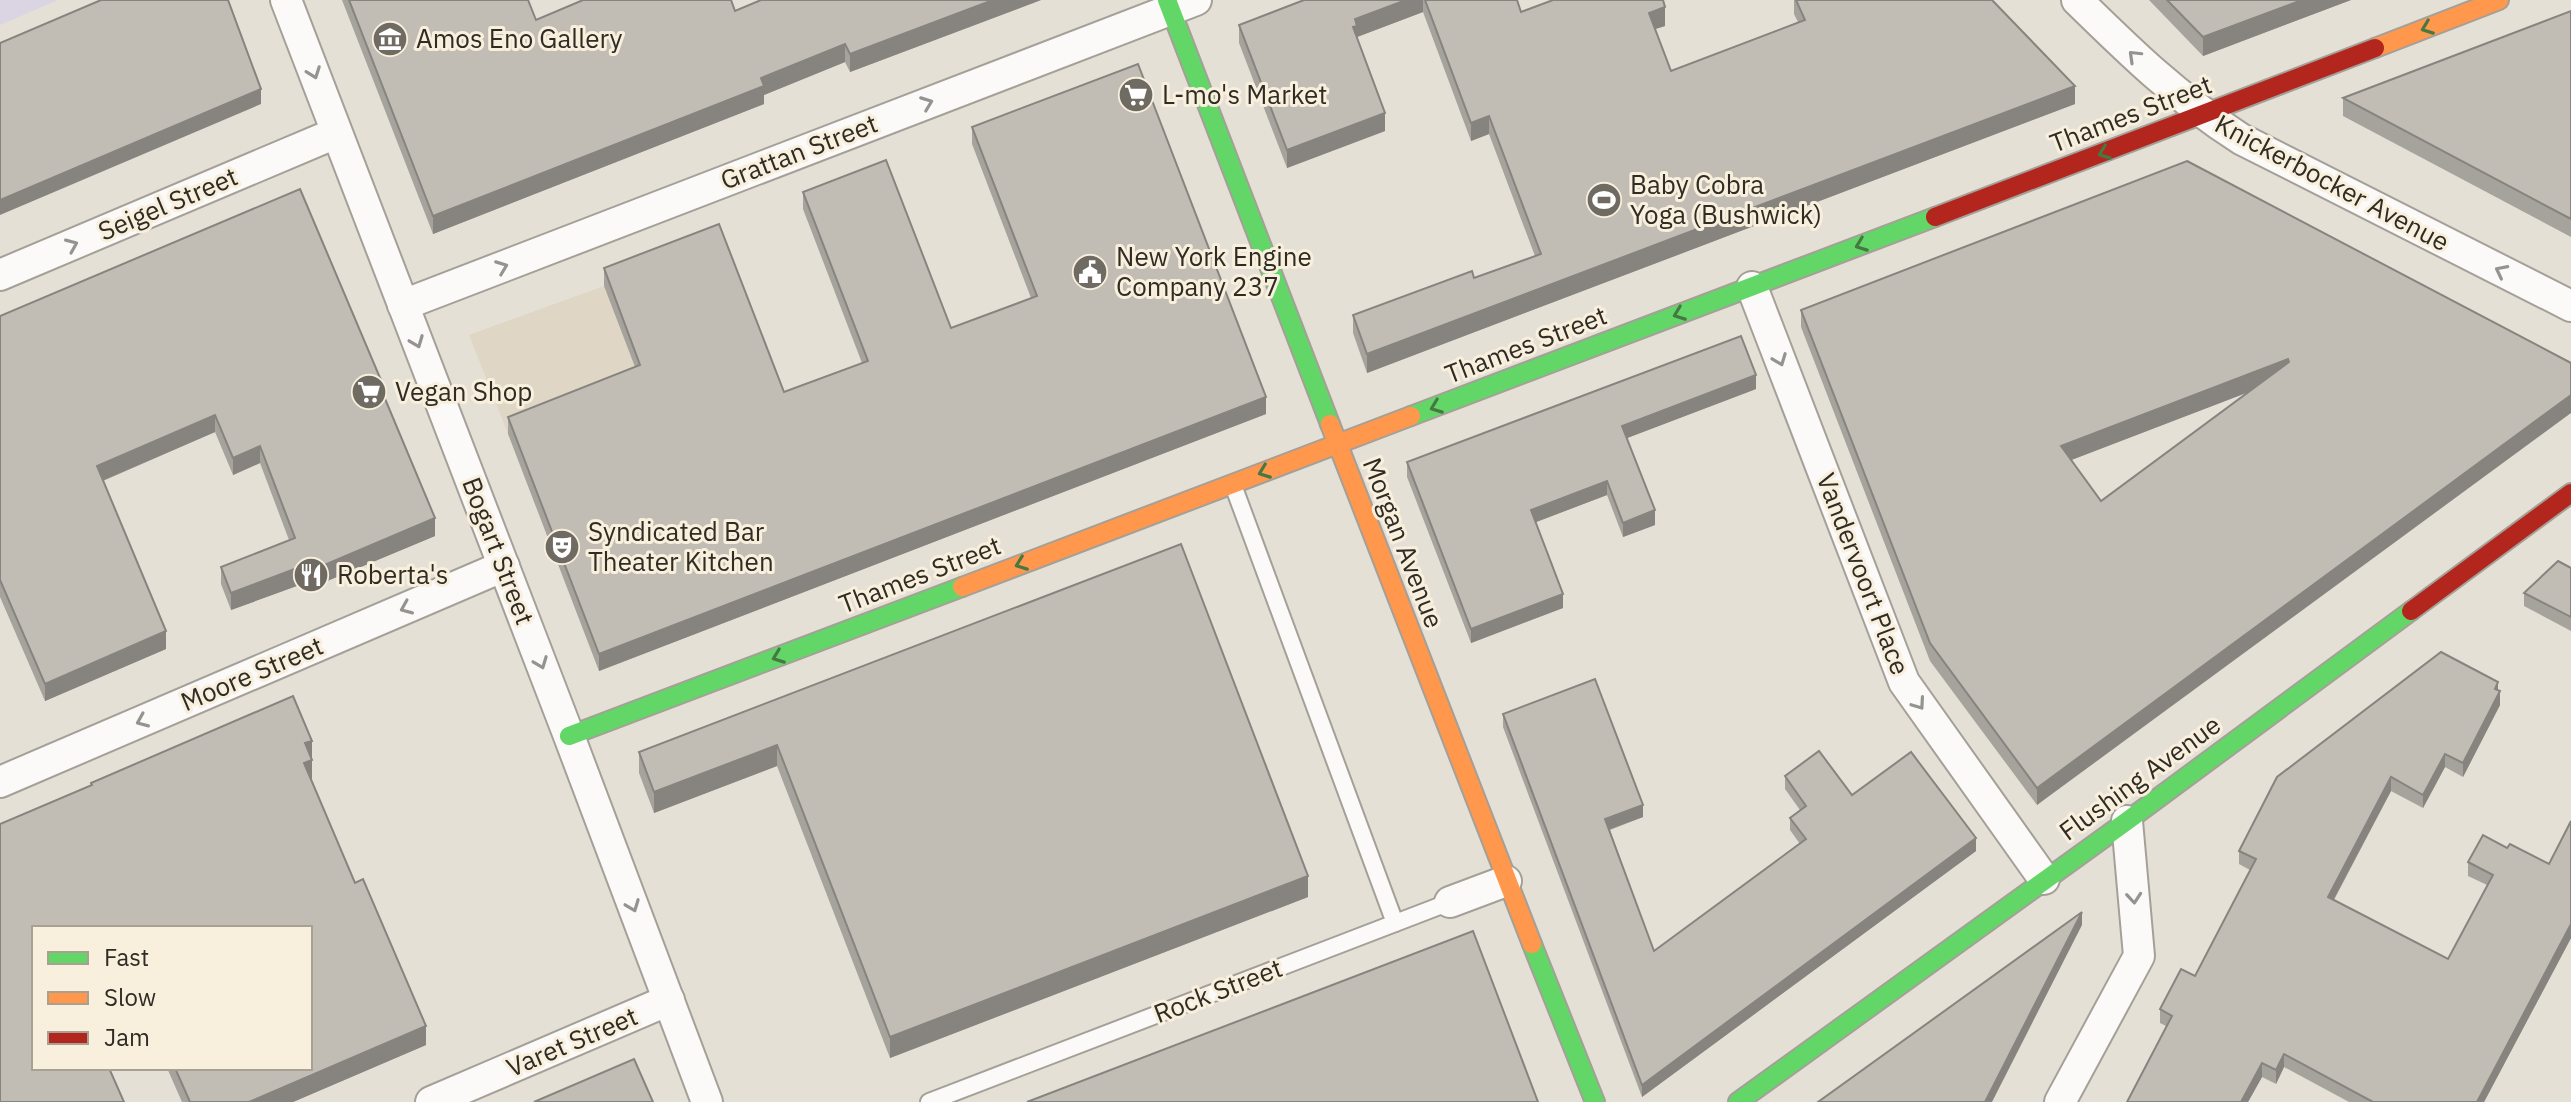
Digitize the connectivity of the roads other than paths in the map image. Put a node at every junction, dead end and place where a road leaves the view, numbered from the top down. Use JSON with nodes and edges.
{"nodes":[{"id":1,"x":286,"y":0,"type":"edge"},
{"id":2,"x":2077,"y":0,"type":"edge"},
{"id":3,"x":2499,"y":0,"type":"edge"},
{"id":4,"x":1178,"y":3,"type":"edge"},
{"id":5,"x":2202,"y":114,"type":"junction"},
{"id":6,"x":336,"y":133,"type":"junction"},
{"id":7,"x":0,"y":275,"type":"edge"},
{"id":8,"x":1752,"y":287,"type":"junction"},
{"id":9,"x":403,"y":305,"type":"junction"},
{"id":10,"x":2571,"y":306,"type":"edge"},
{"id":11,"x":1337,"y":444,"type":"junction"},
{"id":12,"x":1233,"y":484,"type":"junction"},
{"id":13,"x":2571,"y":493,"type":"edge"},
{"id":14,"x":504,"y":566,"type":"junction"},
{"id":15,"x":569,"y":736,"type":"junction"},
{"id":16,"x":0,"y":782,"type":"edge"},
{"id":17,"x":2127,"y":821,"type":"junction"},
{"id":18,"x":2044,"y":879,"type":"junction"},
{"id":19,"x":1506,"y":881,"type":"junction"},
{"id":20,"x":1450,"y":902,"type":"joint"},
{"id":21,"x":1395,"y":923,"type":"junction"},
{"id":22,"x":669,"y":1000,"type":"junction"},
{"id":23,"x":431,"y":1102,"type":"edge"},
{"id":24,"x":707,"y":1102,"type":"edge"},
{"id":25,"x":929,"y":1102,"type":"edge"},
{"id":26,"x":1595,"y":1102,"type":"edge"},
{"id":27,"x":1738,"y":1102,"type":"edge"},
{"id":28,"x":2060,"y":1102,"type":"edge"}],
"edges":[{"from":1,"to":6,"type":"street","name":"Bogart Street","one_way":true},
{"from":5,"to":2,"type":"street","name":"Knickerbocker Avenue","one_way":true},
{"from":3,"to":5,"type":"street","name":"Thames Street","one_way":true},
{"from":9,"to":4,"type":"street","name":"Grattan Street","one_way":true},
{"from":4,"to":11,"type":"street","name":"Morgan Avenue"},
{"from":5,"to":8,"type":"street","name":"Thames Street","one_way":true},
{"from":10,"to":5,"type":"street","name":"Knickerbocker Avenue","one_way":true},
{"from":7,"to":6,"type":"street","name":"Seigel Street","one_way":true},
{"from":6,"to":9,"type":"street","name":"Bogart Street"},
{"from":8,"to":11,"type":"street","name":"Thames Street","one_way":true},
{"from":8,"to":18,"type":"street","name":"Vandervoort Place","one_way":true},
{"from":9,"to":14,"type":"street","name":"Bogart Street","one_way":true},
{"from":11,"to":12,"type":"street","name":"Thames Street","one_way":true},
{"from":11,"to":19,"type":"street","name":"Morgan Avenue"},
{"from":12,"to":15,"type":"street","name":"Thames Street","one_way":true},
{"from":12,"to":21,"type":"lane"},
{"from":13,"to":17,"type":"street","name":"Flushing Avenue"},
{"from":14,"to":15,"type":"street","name":"Bogart Street","one_way":true},
{"from":14,"to":16,"type":"street","name":"Moore Street","one_way":true},
{"from":15,"to":22,"type":"street","name":"Bogart Street","one_way":true},
{"from":17,"to":18,"type":"street","name":"Flushing Avenue"},
{"from":17,"to":28,"type":"street","one_way":true},
{"from":18,"to":27,"type":"street","name":"Flushing Avenue"},
{"from":19,"to":20,"type":"street","name":"Rock Street"},
{"from":19,"to":26,"type":"street","name":"Morgan Avenue"},
{"from":20,"to":21,"type":"lane","name":"Rock Street"},
{"from":21,"to":25,"type":"lane","name":"Rock Street"},
{"from":22,"to":23,"type":"street","name":"Varet Street"},
{"from":22,"to":24,"type":"street","name":"Bogart Street"}]}
